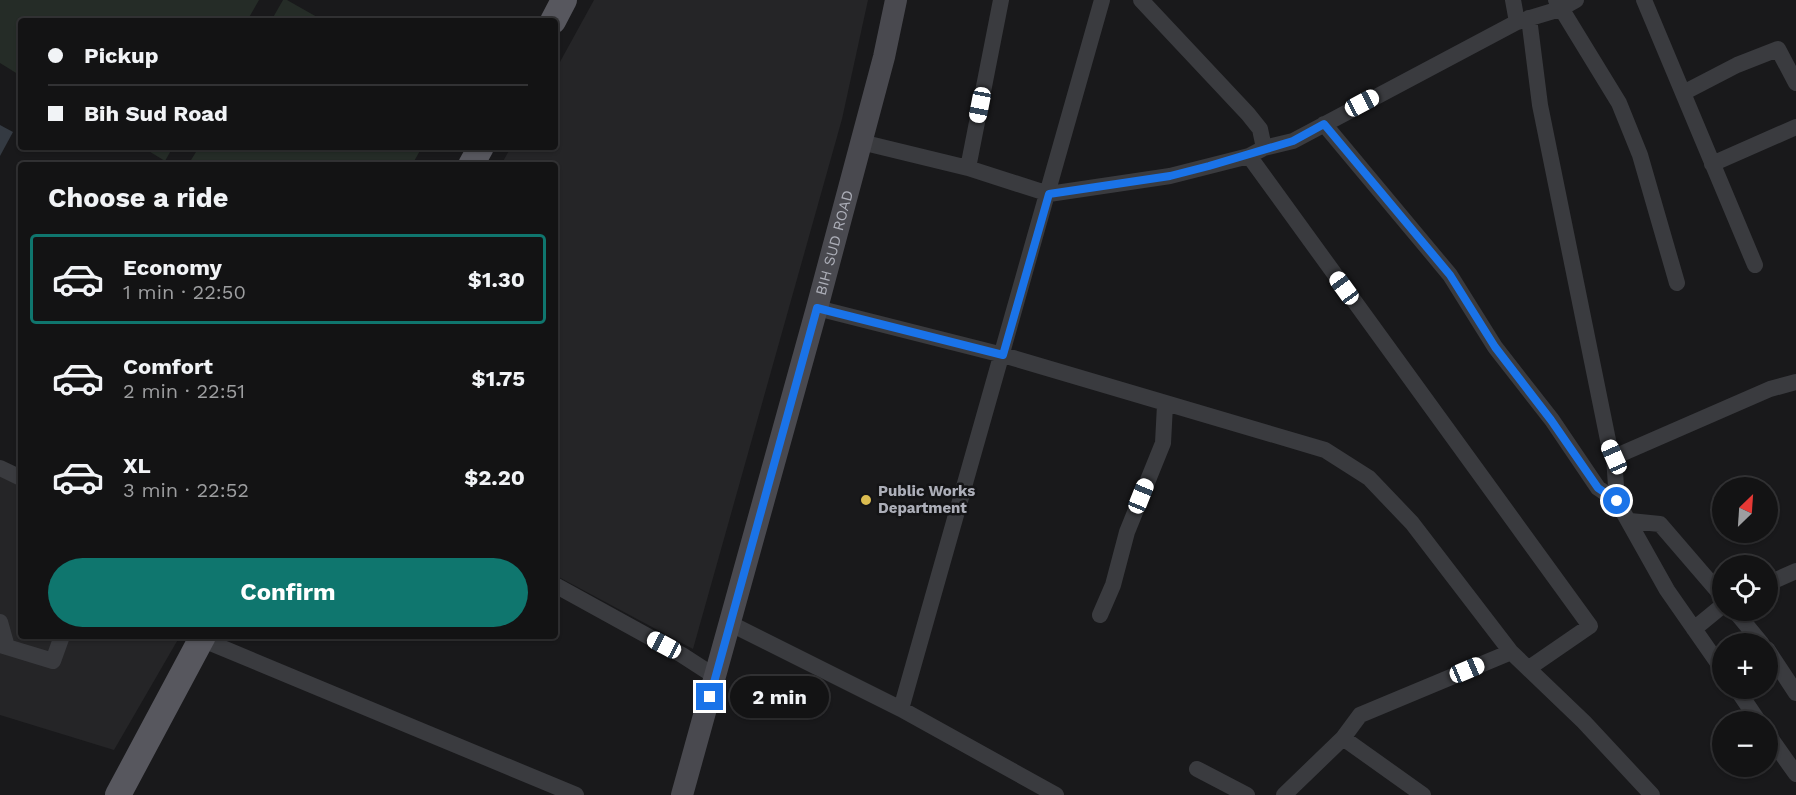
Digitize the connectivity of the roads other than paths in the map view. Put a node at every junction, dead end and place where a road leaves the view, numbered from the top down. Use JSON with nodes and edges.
{"nodes":[{"id":1,"x":564,"y":0,"type":"edge"},
{"id":2,"x":896,"y":0,"type":"edge"},
{"id":3,"x":1001,"y":0,"type":"edge"},
{"id":4,"x":1102,"y":0,"type":"edge"},
{"id":5,"x":1141,"y":0,"type":"edge"},
{"id":6,"x":1513,"y":0,"type":"edge"},
{"id":7,"x":1576,"y":0,"type":"edge"},
{"id":8,"x":1644,"y":0,"type":"edge"},
{"id":9,"x":1558,"y":4,"type":"edge"},
{"id":10,"x":555,"y":18,"type":"edge"},
{"id":11,"x":1523,"y":20,"type":"junction"},
{"id":12,"x":1796,"y":83,"type":"edge"},
{"id":13,"x":1683,"y":93,"type":"junction"},
{"id":14,"x":1324,"y":124,"type":"junction"},
{"id":15,"x":1796,"y":127,"type":"edge"},
{"id":16,"x":861,"y":142,"type":"junction"},
{"id":17,"x":1264,"y":148,"type":"junction"},
{"id":18,"x":1249,"y":156,"type":"junction"},
{"id":19,"x":1713,"y":164,"type":"junction"},
{"id":20,"x":968,"y":168,"type":"junction"},
{"id":21,"x":1049,"y":194,"type":"junction"},
{"id":22,"x":1755,"y":265,"type":"dead end"},
{"id":23,"x":1677,"y":283,"type":"dead end"},
{"id":24,"x":817,"y":308,"type":"junction"},
{"id":25,"x":1003,"y":355,"type":"junction"},
{"id":26,"x":1796,"y":382,"type":"edge"},
{"id":27,"x":1165,"y":405,"type":"junction"},
{"id":28,"x":1614,"y":457,"type":"junction"},
{"id":29,"x":0,"y":468,"type":"edge"},
{"id":30,"x":18,"y":477,"type":"edge"},
{"id":31,"x":1617,"y":501,"type":"junction"},
{"id":32,"x":1630,"y":521,"type":"junction"},
{"id":33,"x":1796,"y":571,"type":"edge"},
{"id":34,"x":1778,"y":579,"type":"edge"},
{"id":35,"x":1712,"y":584,"type":"edge"},
{"id":36,"x":558,"y":587,"type":"edge"},
{"id":37,"x":1712,"y":614,"type":"edge"},
{"id":38,"x":1100,"y":615,"type":"dead end"},
{"id":39,"x":1743,"y":621,"type":"edge"},
{"id":40,"x":0,"y":622,"type":"edge"},
{"id":41,"x":731,"y":624,"type":"junction"},
{"id":42,"x":1694,"y":629,"type":"junction"},
{"id":43,"x":1753,"y":633,"type":"edge"},
{"id":44,"x":61,"y":639,"type":"edge"},
{"id":45,"x":201,"y":639,"type":"edge"},
{"id":46,"x":204,"y":639,"type":"edge"},
{"id":47,"x":3,"y":646,"type":"edge"},
{"id":48,"x":1511,"y":652,"type":"junction"},
{"id":49,"x":1712,"y":655,"type":"edge"},
{"id":50,"x":1778,"y":666,"type":"edge"},
{"id":51,"x":1529,"y":668,"type":"junction"},
{"id":52,"x":716,"y":677,"type":"junction"},
{"id":53,"x":1796,"y":693,"type":"edge"},
{"id":54,"x":901,"y":709,"type":"junction"},
{"id":55,"x":1343,"y":738,"type":"junction"},
{"id":56,"x":1778,"y":749,"type":"edge"},
{"id":57,"x":1197,"y":769,"type":"dead end"},
{"id":58,"x":1796,"y":774,"type":"edge"},
{"id":59,"x":118,"y":795,"type":"edge"},
{"id":60,"x":576,"y":795,"type":"edge"},
{"id":61,"x":682,"y":795,"type":"edge"},
{"id":62,"x":1056,"y":795,"type":"edge"},
{"id":63,"x":1246,"y":795,"type":"edge"},
{"id":64,"x":1284,"y":795,"type":"edge"},
{"id":65,"x":1423,"y":795,"type":"edge"},
{"id":66,"x":1652,"y":795,"type":"edge"}],
"edges":[{"from":1,"to":10,"type":"main road"},
{"from":2,"to":16,"type":"main road","name":"BIH SUD ROAD"},
{"from":3,"to":20,"type":"street"},
{"from":4,"to":21,"type":"street"},
{"from":5,"to":17,"type":"street"},
{"from":6,"to":11,"type":"street"},
{"from":7,"to":9,"type":"street"},
{"from":8,"to":13,"type":"street"},
{"from":9,"to":11,"type":"street"},
{"from":9,"to":23,"type":"street"},
{"from":11,"to":14,"type":"street"},
{"from":11,"to":28,"type":"street"},
{"from":12,"to":13,"type":"street"},
{"from":13,"to":19,"type":"street"},
{"from":14,"to":17,"type":"street"},
{"from":14,"to":31,"type":"street"},
{"from":15,"to":19,"type":"street"},
{"from":16,"to":20,"type":"street"},
{"from":16,"to":24,"type":"main road","name":"BIH SUD ROAD"},
{"from":17,"to":18,"type":"street"},
{"from":18,"to":21,"type":"street"},
{"from":18,"to":51,"type":"street"},
{"from":19,"to":22,"type":"street"},
{"from":20,"to":21,"type":"street"},
{"from":21,"to":25,"type":"street"},
{"from":24,"to":25,"type":"street"},
{"from":24,"to":41,"type":"main road","name":"BIH SUD ROAD"},
{"from":25,"to":27,"type":"street"},
{"from":25,"to":54,"type":"street"},
{"from":26,"to":28,"type":"street"},
{"from":27,"to":38,"type":"street"},
{"from":27,"to":48,"type":"street"},
{"from":28,"to":31,"type":"street"},
{"from":29,"to":30,"type":"street"},
{"from":31,"to":32,"type":"street"},
{"from":32,"to":35,"type":"street"},
{"from":32,"to":42,"type":"street"},
{"from":33,"to":34,"type":"street"},
{"from":36,"to":52,"type":"street"},
{"from":37,"to":42,"type":"street"},
{"from":39,"to":43,"type":"street"},
{"from":40,"to":47,"type":"street"},
{"from":41,"to":52,"type":"main road","name":"BIH SUD ROAD"},
{"from":41,"to":54,"type":"street"},
{"from":42,"to":49,"type":"street"},
{"from":44,"to":47,"type":"street"},
{"from":45,"to":59,"type":"main road"},
{"from":46,"to":60,"type":"street"},
{"from":48,"to":51,"type":"street"},
{"from":48,"to":55,"type":"street"},
{"from":50,"to":53,"type":"street"},
{"from":51,"to":66,"type":"street"},
{"from":52,"to":61,"type":"main road","name":"BIH SUD ROAD"},
{"from":54,"to":62,"type":"street"},
{"from":55,"to":64,"type":"street"},
{"from":55,"to":65,"type":"street"},
{"from":56,"to":58,"type":"street"},
{"from":57,"to":63,"type":"street"}]}
